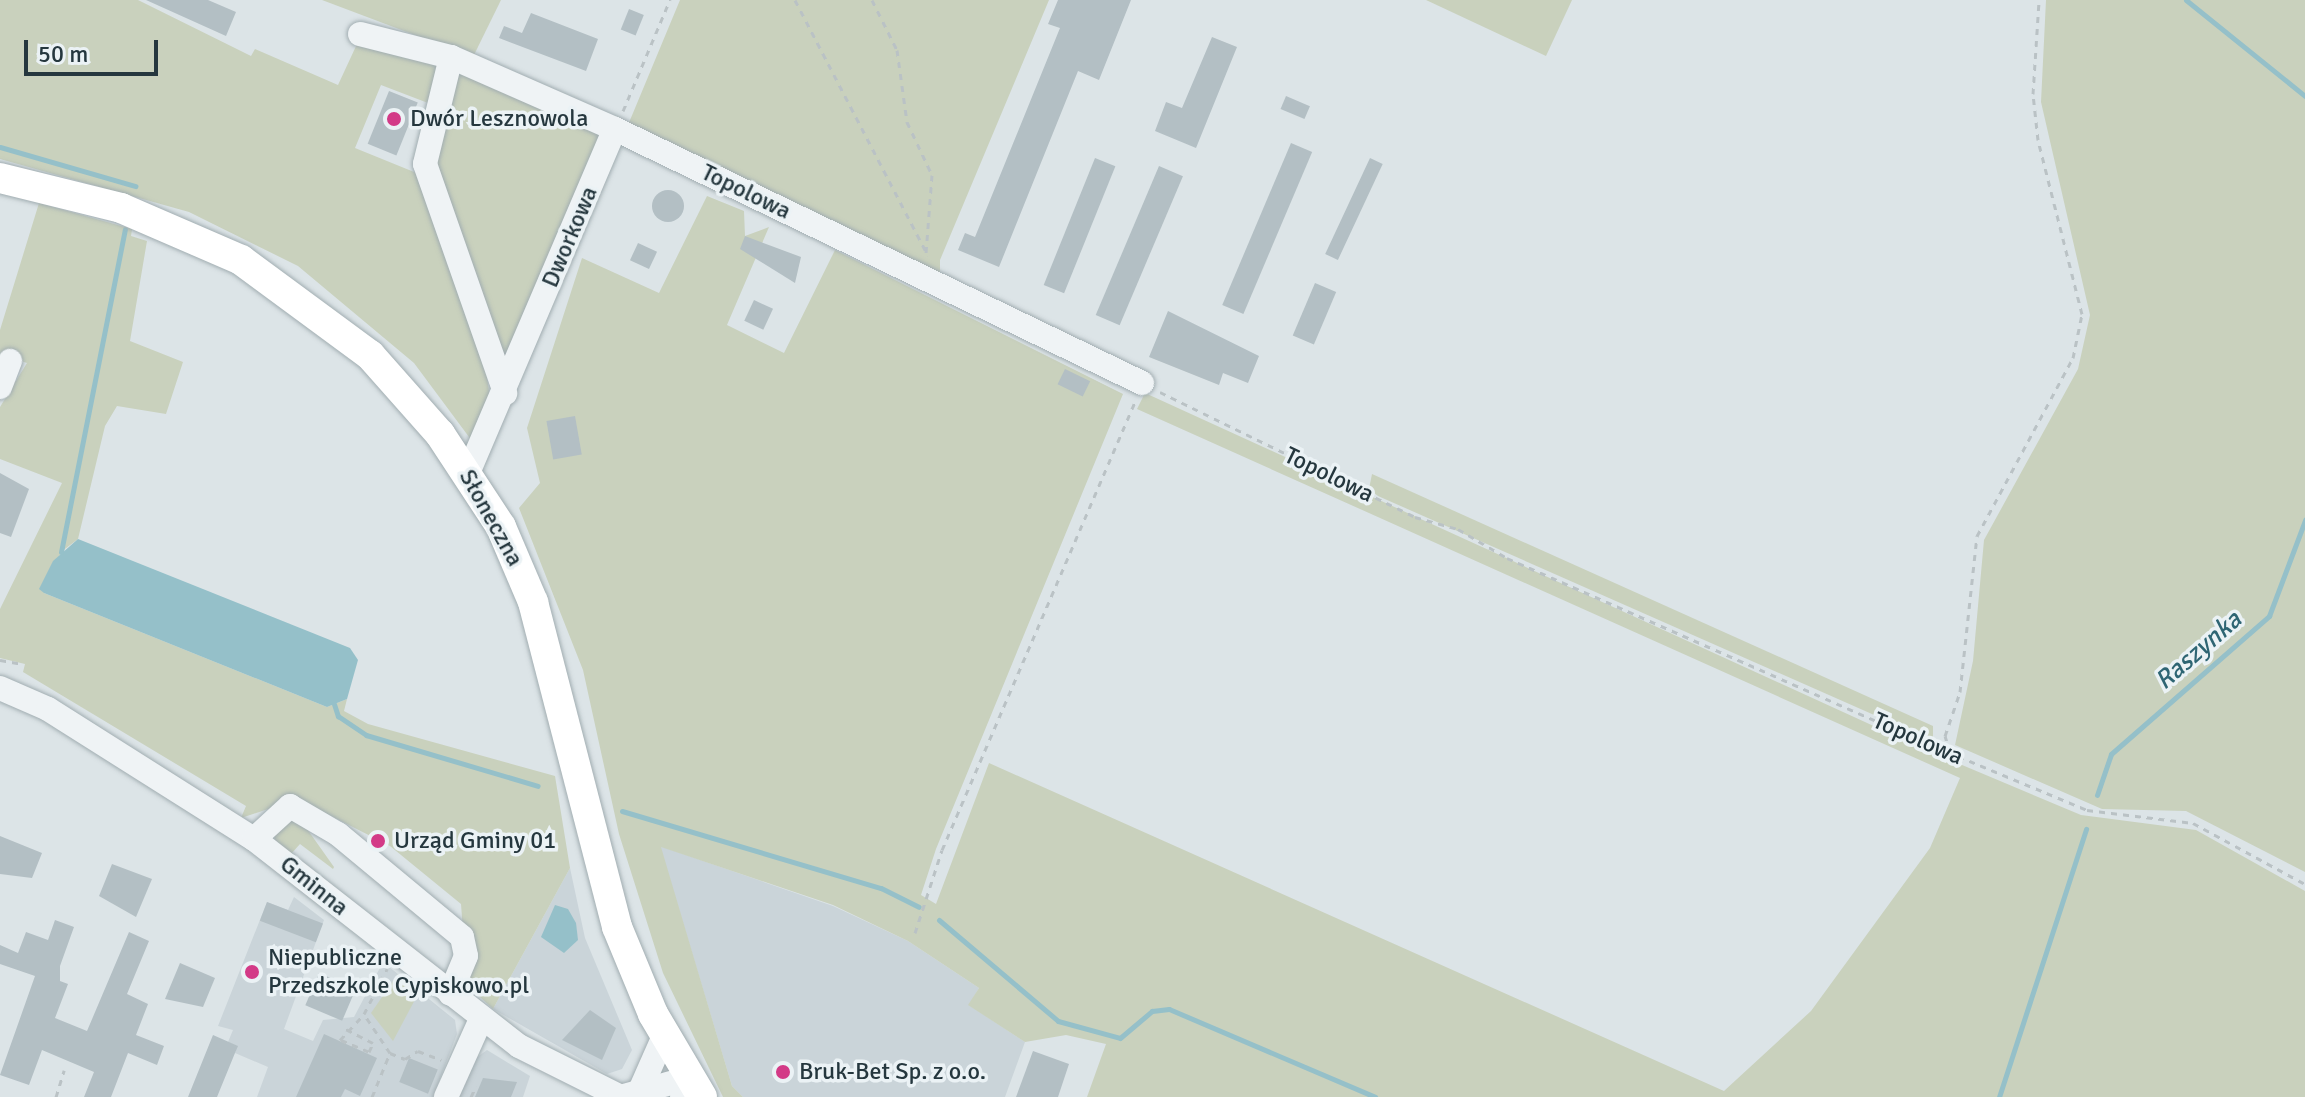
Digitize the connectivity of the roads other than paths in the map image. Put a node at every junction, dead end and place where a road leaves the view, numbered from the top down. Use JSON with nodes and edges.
{"nodes":[{"id":1,"x":360,"y":34,"type":"dead end"},
{"id":2,"x":451,"y":57,"type":"junction"},
{"id":3,"x":615,"y":129,"type":"junction"},
{"id":4,"x":0,"y":178,"type":"edge"},
{"id":5,"x":10,"y":361,"type":"dead end"},
{"id":6,"x":1142,"y":383,"type":"road end"},
{"id":7,"x":0,"y":387,"type":"edge"},
{"id":8,"x":505,"y":393,"type":"junction"},
{"id":9,"x":468,"y":473,"type":"junction"},
{"id":10,"x":0,"y":688,"type":"edge"},
{"id":11,"x":254,"y":839,"type":"junction"},
{"id":12,"x":450,"y":994,"type":"junction"},
{"id":13,"x":481,"y":1019,"type":"junction"},
{"id":14,"x":664,"y":1036,"type":"junction"},
{"id":15,"x":692,"y":1093,"type":"edge"},
{"id":16,"x":627,"y":1094,"type":"edge"},
{"id":17,"x":446,"y":1097,"type":"edge"}],
"edges":[{"from":1,"to":2,"type":"street","name":"Topolowa"},
{"from":2,"to":3,"type":"street","name":"Topolowa"},
{"from":2,"to":8,"type":"street"},
{"from":3,"to":6,"type":"street","name":"Topolowa"},
{"from":3,"to":8,"type":"street","name":"Dworkowa"},
{"from":4,"to":9,"type":"main road","name":"Słoneczna"},
{"from":5,"to":7,"type":"street"},
{"from":8,"to":9,"type":"street","name":"Dworkowa"},
{"from":9,"to":14,"type":"main road","name":"Słoneczna"},
{"from":10,"to":11,"type":"street","name":"Gminna"},
{"from":11,"to":12,"type":"street","name":"Gminna"},
{"from":11,"to":12,"type":"street"},
{"from":12,"to":13,"type":"street","name":"Gminna"},
{"from":13,"to":16,"type":"street","name":"Gminna"},
{"from":13,"to":17,"type":"street"},
{"from":14,"to":15,"type":"main road","name":"Słoneczna"},
{"from":14,"to":16,"type":"street"},
{"from":15,"to":16,"type":"street"}]}
